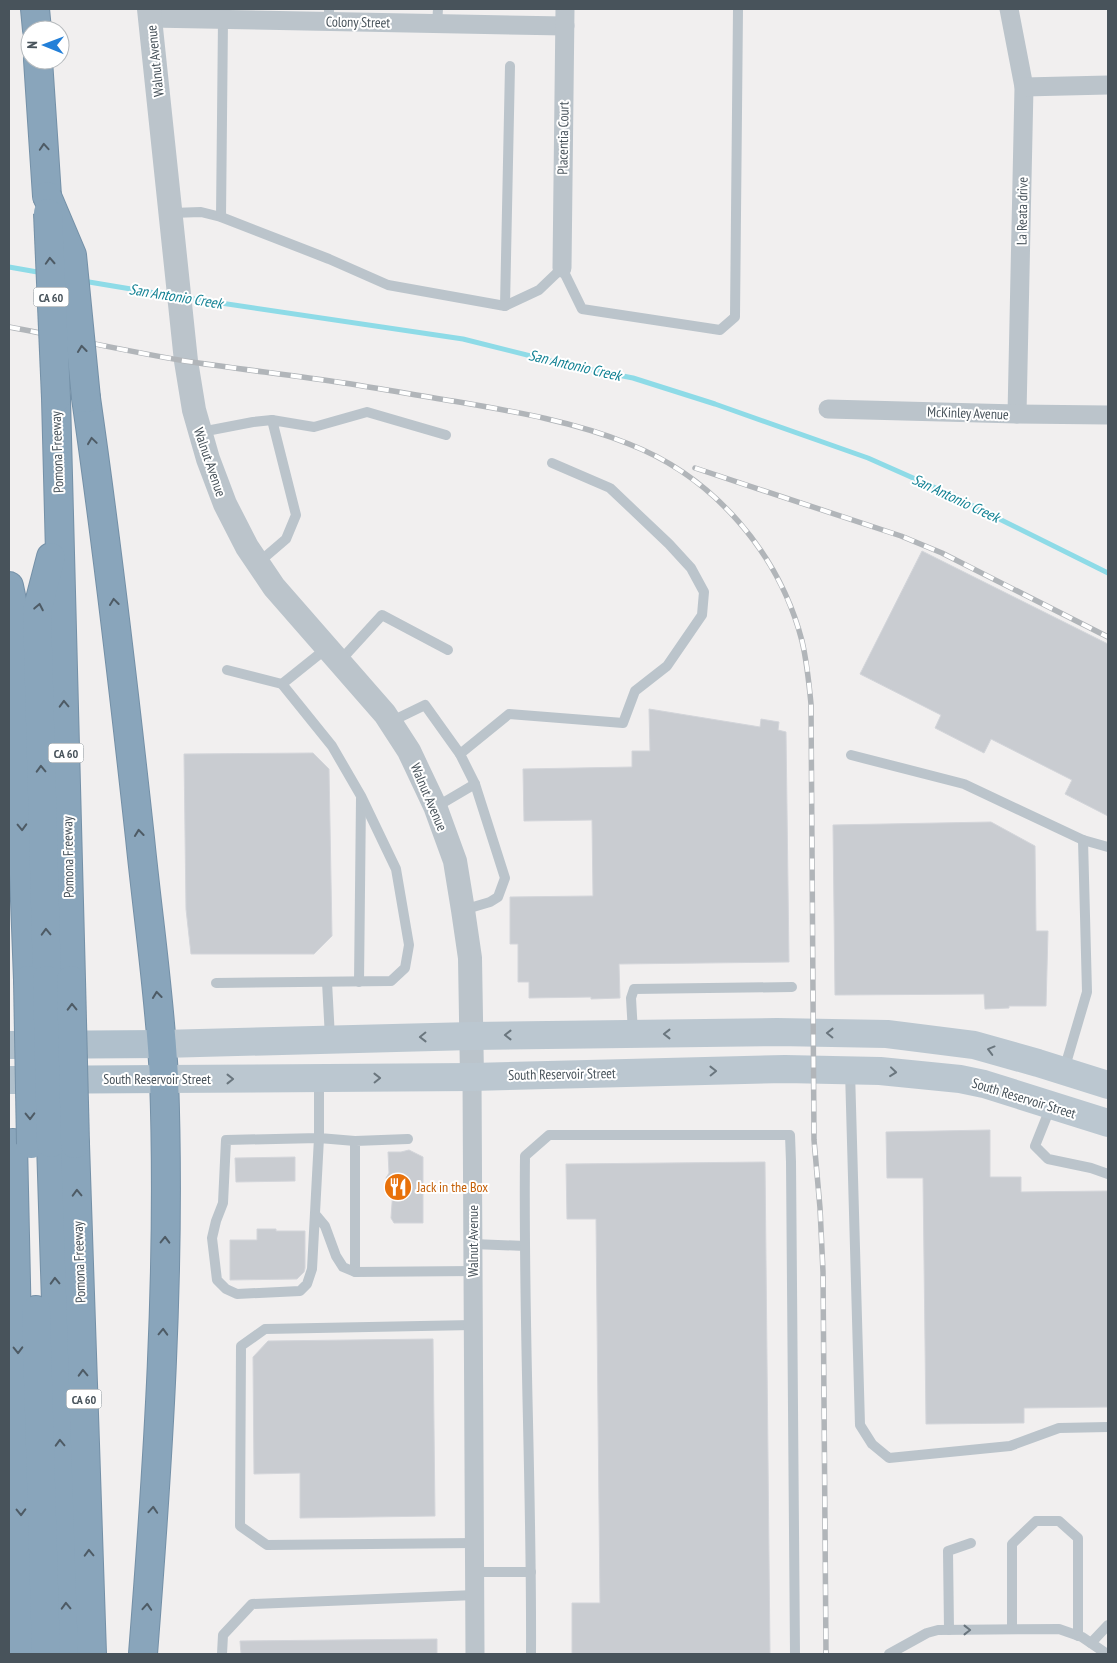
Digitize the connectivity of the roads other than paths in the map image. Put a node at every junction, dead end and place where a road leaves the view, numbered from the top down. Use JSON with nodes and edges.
{"nodes":[{"id":1,"x":738,"y":9,"type":"edge"},
{"id":2,"x":1009,"y":9,"type":"edge"},
{"id":3,"x":150,"y":13,"type":"edge"},
{"id":4,"x":288,"y":15,"type":"edge"},
{"id":5,"x":329,"y":15,"type":"edge"},
{"id":6,"x":438,"y":16,"type":"edge"},
{"id":7,"x":565,"y":18,"type":"edge"},
{"id":8,"x":224,"y":19,"type":"junction"},
{"id":9,"x":510,"y":66,"type":"dead end"},
{"id":10,"x":39,"y":70,"type":"edge"},
{"id":11,"x":1108,"y":85,"type":"edge"},
{"id":12,"x":1024,"y":87,"type":"junction"},
{"id":13,"x":47,"y":196,"type":"junction"},
{"id":14,"x":172,"y":213,"type":"junction"},
{"id":15,"x":221,"y":217,"type":"junction"},
{"id":16,"x":562,"y":268,"type":"junction"},
{"id":17,"x":505,"y":306,"type":"junction"},
{"id":18,"x":828,"y":409,"type":"dead end"},
{"id":19,"x":1017,"y":414,"type":"junction"},
{"id":20,"x":1108,"y":415,"type":"edge"},
{"id":21,"x":272,"y":420,"type":"junction"},
{"id":22,"x":200,"y":433,"type":"junction"},
{"id":23,"x":446,"y":435,"type":"dead end"},
{"id":24,"x":552,"y":463,"type":"dead end"},
{"id":25,"x":258,"y":563,"type":"junction"},
{"id":26,"x":9,"y":586,"type":"edge"},
{"id":27,"x":448,"y":650,"type":"dead end"},
{"id":28,"x":333,"y":655,"type":"junction"},
{"id":29,"x":227,"y":670,"type":"dead end"},
{"id":30,"x":282,"y":684,"type":"junction"},
{"id":31,"x":390,"y":722,"type":"junction"},
{"id":32,"x":460,"y":754,"type":"junction"},
{"id":33,"x":852,"y":755,"type":"dead end"},
{"id":34,"x":475,"y":784,"type":"junction"},
{"id":35,"x":361,"y":796,"type":"junction"},
{"id":36,"x":435,"y":807,"type":"junction"},
{"id":37,"x":1083,"y":840,"type":"junction"},
{"id":38,"x":1108,"y":847,"type":"edge"},
{"id":39,"x":463,"y":910,"type":"junction"},
{"id":40,"x":33,"y":979,"type":"edge"},
{"id":41,"x":327,"y":982,"type":"junction"},
{"id":42,"x":359,"y":982,"type":"junction"},
{"id":43,"x":216,"y":983,"type":"dead end"},
{"id":44,"x":792,"y":987,"type":"dead end"},
{"id":45,"x":633,"y":1034,"type":"junction"},
{"id":46,"x":472,"y":1036,"type":"junction"},
{"id":47,"x":330,"y":1039,"type":"junction"},
{"id":48,"x":162,"y":1044,"type":"junction"},
{"id":49,"x":9,"y":1045,"type":"edge"},
{"id":50,"x":850,"y":1070,"type":"junction"},
{"id":51,"x":1063,"y":1071,"type":"junction"},
{"id":52,"x":472,"y":1076,"type":"junction"},
{"id":53,"x":318,"y":1078,"type":"junction"},
{"id":54,"x":164,"y":1079,"type":"junction"},
{"id":55,"x":9,"y":1080,"type":"edge"},
{"id":56,"x":1108,"y":1085,"type":"edge"},
{"id":57,"x":1051,"y":1105,"type":"junction"},
{"id":58,"x":1108,"y":1123,"type":"edge"},
{"id":59,"x":319,"y":1138,"type":"junction"},
{"id":60,"x":408,"y":1139,"type":"dead end"},
{"id":61,"x":355,"y":1141,"type":"junction"},
{"id":62,"x":43,"y":1144,"type":"junction"},
{"id":63,"x":1108,"y":1174,"type":"edge"},
{"id":64,"x":315,"y":1214,"type":"junction"},
{"id":65,"x":473,"y":1244,"type":"junction"},
{"id":66,"x":525,"y":1246,"type":"junction"},
{"id":67,"x":473,"y":1271,"type":"junction"},
{"id":68,"x":355,"y":1272,"type":"junction"},
{"id":69,"x":473,"y":1325,"type":"junction"},
{"id":70,"x":1108,"y":1427,"type":"edge"},
{"id":71,"x":474,"y":1543,"type":"junction"},
{"id":72,"x":971,"y":1543,"type":"dead end"},
{"id":73,"x":474,"y":1572,"type":"junction"},
{"id":74,"x":531,"y":1572,"type":"junction"},
{"id":75,"x":475,"y":1595,"type":"junction"},
{"id":76,"x":1108,"y":1625,"type":"edge"},
{"id":77,"x":1012,"y":1629,"type":"junction"},
{"id":78,"x":949,"y":1630,"type":"junction"},
{"id":79,"x":1078,"y":1636,"type":"junction"},
{"id":80,"x":1091,"y":1643,"type":"junction"},
{"id":81,"x":24,"y":1654,"type":"edge"},
{"id":82,"x":46,"y":1654,"type":"edge"},
{"id":83,"x":67,"y":1654,"type":"edge"},
{"id":84,"x":92,"y":1654,"type":"edge"},
{"id":85,"x":143,"y":1654,"type":"edge"},
{"id":86,"x":222,"y":1654,"type":"edge"},
{"id":87,"x":476,"y":1654,"type":"edge"},
{"id":88,"x":531,"y":1654,"type":"edge"},
{"id":89,"x":795,"y":1654,"type":"edge"},
{"id":90,"x":889,"y":1654,"type":"edge"},
{"id":91,"x":1107,"y":1654,"type":"edge"}],
"edges":[{"from":1,"to":16,"type":"lane"},
{"from":2,"to":12,"type":"street","name":"La Reata drive"},
{"from":3,"to":8,"type":"street","name":"Colony Street"},
{"from":3,"to":14,"type":"street","name":"Walnut Avenue"},
{"from":4,"to":5,"type":"street","name":"Colony Street"},
{"from":4,"to":8,"type":"street","name":"Colony Street"},
{"from":5,"to":6,"type":"street","name":"Colony Street"},
{"from":6,"to":7,"type":"street","name":"Colony Street"},
{"from":7,"to":16,"type":"street","name":"Placentia Court"},
{"from":8,"to":15,"type":"lane"},
{"from":9,"to":17,"type":"lane"},
{"from":13,"to":10,"type":"highway","name":"Pomona Freeway","number":"CA 60","one_way":true},
{"from":11,"to":12,"type":"street"},
{"from":12,"to":19,"type":"street","name":"La Reata drive"},
{"from":40,"to":13,"type":"highway","name":"Pomona Freeway","number":"CA 60","one_way":true,"bridge":true},
{"from":48,"to":13,"type":"highway","one_way":true,"bridge":true},
{"from":14,"to":15,"type":"lane"},
{"from":14,"to":22,"type":"street","name":"Walnut Avenue"},
{"from":15,"to":17,"type":"lane"},
{"from":16,"to":17,"type":"lane"},
{"from":18,"to":19,"type":"street","name":"McKinley Avenue"},
{"from":19,"to":20,"type":"street","name":"McKinley Avenue"},
{"from":21,"to":22,"type":"lane"},
{"from":21,"to":23,"type":"lane"},
{"from":21,"to":25,"type":"lane"},
{"from":22,"to":25,"type":"street","name":"Walnut Avenue"},
{"from":24,"to":32,"type":"lane"},
{"from":25,"to":28,"type":"street","name":"Walnut Avenue"},
{"from":26,"to":40,"type":"highway","one_way":true},
{"from":27,"to":28,"type":"lane"},
{"from":28,"to":30,"type":"lane"},
{"from":28,"to":31,"type":"street","name":"Walnut Avenue"},
{"from":29,"to":30,"type":"lane"},
{"from":30,"to":35,"type":"lane"},
{"from":31,"to":32,"type":"lane"},
{"from":31,"to":36,"type":"street","name":"Walnut Avenue"},
{"from":32,"to":34,"type":"lane"},
{"from":33,"to":37,"type":"lane"},
{"from":34,"to":36,"type":"lane"},
{"from":34,"to":39,"type":"lane"},
{"from":35,"to":42,"type":"lane"},
{"from":35,"to":42,"type":"lane"},
{"from":36,"to":39,"type":"street","name":"Walnut Avenue"},
{"from":37,"to":38,"type":"lane"},
{"from":37,"to":51,"type":"lane"},
{"from":39,"to":46,"type":"street","name":"Walnut Avenue"},
{"from":62,"to":40,"type":"highway","name":"Pomona Freeway","number":"CA 60","one_way":true,"bridge":true},
{"from":40,"to":62,"type":"highway","name":"Pomona Freeway","number":"CA 60","one_way":true},
{"from":41,"to":42,"type":"lane"},
{"from":41,"to":43,"type":"lane"},
{"from":41,"to":47,"type":"lane"},
{"from":44,"to":45,"type":"lane"},
{"from":45,"to":46,"type":"main road","one_way":true},
{"from":51,"to":45,"type":"main road","one_way":true},
{"from":46,"to":47,"type":"main road","one_way":true},
{"from":46,"to":52,"type":"street","name":"Walnut Avenue"},
{"from":47,"to":48,"type":"main road"},
{"from":48,"to":49,"type":"main road"},
{"from":48,"to":54,"type":"highway"},
{"from":52,"to":50,"type":"main road","name":"South Reservoir Street","one_way":true},
{"from":50,"to":57,"type":"main road","name":"South Reservoir Street","one_way":true},
{"from":50,"to":70,"type":"lane"},
{"from":51,"to":56,"type":"main road"},
{"from":51,"to":57,"type":"main road"},
{"from":53,"to":52,"type":"main road","name":"South Reservoir Street","one_way":true},
{"from":52,"to":65,"type":"street","name":"Walnut Avenue"},
{"from":54,"to":53,"type":"main road","name":"South Reservoir Street","one_way":true},
{"from":53,"to":59,"type":"lane"},
{"from":54,"to":55,"type":"main road","name":"South Reservoir Street"},
{"from":85,"to":54,"type":"highway","one_way":true},
{"from":57,"to":58,"type":"main road","name":"South Reservoir Street"},
{"from":57,"to":63,"type":"lane"},
{"from":59,"to":61,"type":"lane"},
{"from":59,"to":64,"type":"lane"},
{"from":59,"to":64,"type":"lane"},
{"from":60,"to":61,"type":"lane"},
{"from":61,"to":68,"type":"lane"},
{"from":62,"to":81,"type":"highway","name":"Pomona Freeway","number":"CA 60","one_way":true},
{"from":62,"to":82,"type":"highway"},
{"from":83,"to":62,"type":"highway","one_way":true},
{"from":84,"to":62,"type":"highway","name":"Pomona Freeway","number":"CA 60","one_way":true},
{"from":64,"to":68,"type":"lane"},
{"from":65,"to":66,"type":"lane"},
{"from":65,"to":67,"type":"street","name":"Walnut Avenue"},
{"from":66,"to":74,"type":"lane"},
{"from":66,"to":89,"type":"lane"},
{"from":67,"to":68,"type":"lane"},
{"from":67,"to":69,"type":"street","name":"Walnut Avenue"},
{"from":69,"to":71,"type":"street","name":"Walnut Avenue"},
{"from":69,"to":71,"type":"lane"},
{"from":71,"to":73,"type":"street","name":"Walnut Avenue"},
{"from":72,"to":78,"type":"lane"},
{"from":73,"to":74,"type":"lane"},
{"from":73,"to":75,"type":"street","name":"Walnut Avenue"},
{"from":74,"to":88,"type":"lane"},
{"from":75,"to":86,"type":"lane"},
{"from":75,"to":87,"type":"street","name":"Walnut Avenue"},
{"from":76,"to":80,"type":"lane"},
{"from":78,"to":77,"type":"lane","one_way":true},
{"from":77,"to":79,"type":"lane"},
{"from":77,"to":79,"type":"lane"},
{"from":78,"to":90,"type":"lane"},
{"from":79,"to":80,"type":"lane"},
{"from":80,"to":91,"type":"lane"}]}
